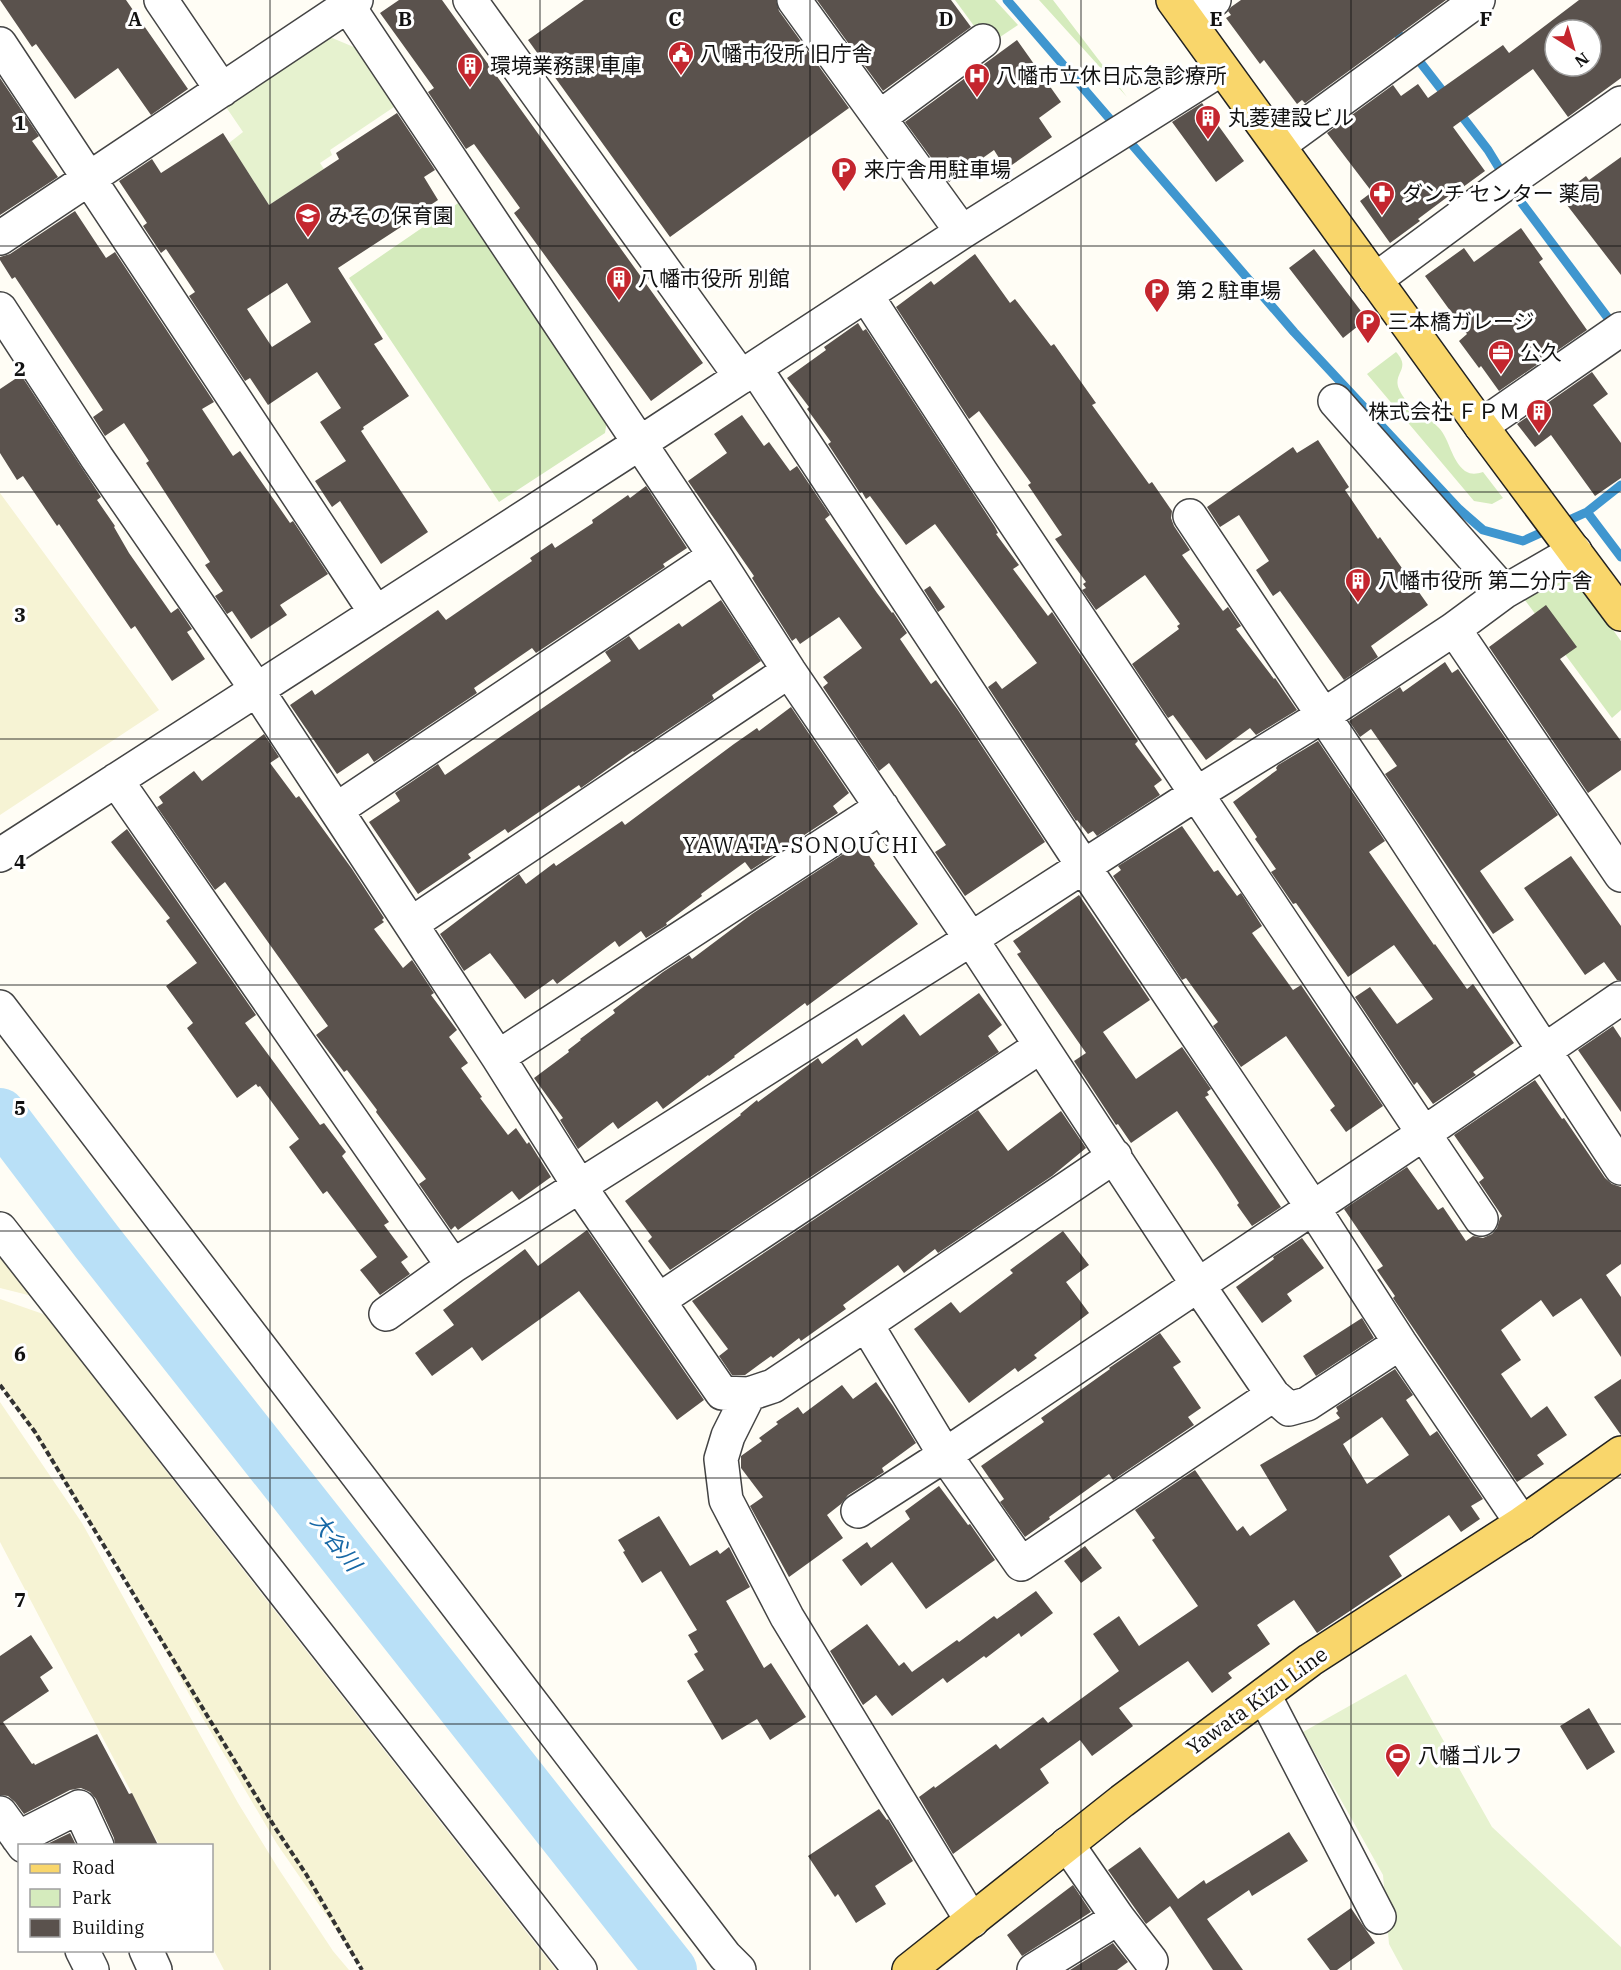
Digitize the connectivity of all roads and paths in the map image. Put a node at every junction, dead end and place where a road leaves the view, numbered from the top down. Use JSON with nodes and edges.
{"nodes":[{"id":1,"x":161,"y":0,"type":"edge"},
{"id":2,"x":470,"y":0,"type":"edge"},
{"id":3,"x":794,"y":0,"type":"edge"},
{"id":4,"x":1214,"y":0,"type":"edge"},
{"id":5,"x":1478,"y":0,"type":"edge"},
{"id":6,"x":349,"y":2,"type":"edge"},
{"id":7,"x":1180,"y":10,"type":"edge"},
{"id":8,"x":983,"y":41,"type":"dead end"},
{"id":9,"x":0,"y":44,"type":"edge"},
{"id":10,"x":1221,"y":69,"type":"junction"},
{"id":11,"x":222,"y":90,"type":"junction"},
{"id":12,"x":1621,"y":103,"type":"edge"},
{"id":13,"x":880,"y":117,"type":"junction"},
{"id":14,"x":1279,"y":145,"type":"junction"},
{"id":15,"x":88,"y":179,"type":"junction"},
{"id":16,"x":962,"y":232,"type":"junction"},
{"id":17,"x":0,"y":238,"type":"edge"},
{"id":18,"x":1375,"y":280,"type":"junction"},
{"id":19,"x":866,"y":295,"type":"junction"},
{"id":20,"x":0,"y":309,"type":"edge"},
{"id":21,"x":1615,"y":334,"type":"edge"},
{"id":22,"x":748,"y":373,"type":"junction"},
{"id":23,"x":1335,"y":401,"type":"dead end"},
{"id":24,"x":1481,"y":426,"type":"junction"},
{"id":25,"x":640,"y":443,"type":"junction"},
{"id":26,"x":1190,"y":516,"type":"dead end"},
{"id":27,"x":1575,"y":551,"type":"junction"},
{"id":28,"x":715,"y":556,"type":"junction"},
{"id":29,"x":1504,"y":592,"type":"junction"},
{"id":30,"x":376,"y":613,"type":"junction"},
{"id":31,"x":1621,"y":614,"type":"edge"},
{"id":32,"x":1454,"y":629,"type":"junction"},
{"id":33,"x":789,"y":670,"type":"junction"},
{"id":34,"x":257,"y":690,"type":"junction"},
{"id":35,"x":1324,"y":715,"type":"junction"},
{"id":36,"x":116,"y":780,"type":"junction"},
{"id":37,"x":1196,"y":794,"type":"junction"},
{"id":38,"x":882,"y":807,"type":"junction"},
{"id":39,"x":336,"y":810,"type":"junction"},
{"id":40,"x":0,"y":855,"type":"edge"},
{"id":41,"x":1084,"y":867,"type":"junction"},
{"id":42,"x":1621,"y":875,"type":"edge"},
{"id":43,"x":411,"y":924,"type":"junction"},
{"id":44,"x":971,"y":939,"type":"junction"},
{"id":45,"x":1621,"y":998,"type":"edge"},
{"id":46,"x":0,"y":1007,"type":"edge"},
{"id":47,"x":1041,"y":1046,"type":"junction"},
{"id":48,"x":1543,"y":1050,"type":"junction"},
{"id":49,"x":498,"y":1057,"type":"junction"},
{"id":50,"x":1424,"y":1134,"type":"junction"},
{"id":51,"x":1115,"y":1156,"type":"junction"},
{"id":52,"x":1621,"y":1168,"type":"edge"},
{"id":53,"x":580,"y":1187,"type":"junction"},
{"id":54,"x":1313,"y":1208,"type":"junction"},
{"id":55,"x":1481,"y":1219,"type":"dead end"},
{"id":56,"x":0,"y":1229,"type":"edge"},
{"id":57,"x":453,"y":1266,"type":"junction"},
{"id":58,"x":1198,"y":1285,"type":"junction"},
{"id":59,"x":659,"y":1300,"type":"junction"},
{"id":60,"x":386,"y":1314,"type":"dead end"},
{"id":61,"x":866,"y":1324,"type":"junction"},
{"id":62,"x":1400,"y":1343,"type":"junction"},
{"id":63,"x":0,"y":1385,"type":"edge"},
{"id":64,"x":749,"y":1394,"type":"junction"},
{"id":65,"x":1273,"y":1395,"type":"junction"},
{"id":66,"x":1621,"y":1453,"type":"edge"},
{"id":67,"x":945,"y":1455,"type":"junction"},
{"id":68,"x":858,"y":1512,"type":"dead end"},
{"id":69,"x":1522,"y":1522,"type":"junction"},
{"id":70,"x":1264,"y":1695,"type":"junction"},
{"id":71,"x":14,"y":1832,"type":"edge"},
{"id":72,"x":97,"y":1844,"type":"edge"},
{"id":73,"x":1067,"y":1845,"type":"junction"},
{"id":74,"x":1379,"y":1917,"type":"dead end"},
{"id":75,"x":1118,"y":1918,"type":"junction"},
{"id":76,"x":972,"y":1921,"type":"junction"},
{"id":77,"x":83,"y":1952,"type":"edge"},
{"id":78,"x":147,"y":1952,"type":"edge"},
{"id":79,"x":1151,"y":1961,"type":"dead end"},
{"id":80,"x":92,"y":1970,"type":"edge"},
{"id":81,"x":155,"y":1970,"type":"edge"},
{"id":82,"x":362,"y":1970,"type":"edge"},
{"id":83,"x":580,"y":1970,"type":"edge"},
{"id":84,"x":739,"y":1970,"type":"edge"},
{"id":85,"x":909,"y":1970,"type":"edge"},
{"id":86,"x":1034,"y":1970,"type":"edge"}],
"edges":[{"from":1,"to":11,"type":"street"},
{"from":2,"to":22,"type":"street"},
{"from":3,"to":13,"type":"street"},
{"from":4,"to":7,"type":"street"},
{"from":5,"to":14,"type":"street"},
{"from":6,"to":11,"type":"street"},
{"from":6,"to":25,"type":"street"},
{"from":7,"to":10,"type":"main road"},
{"from":8,"to":13,"type":"street"},
{"from":9,"to":15,"type":"street"},
{"from":10,"to":14,"type":"main road"},
{"from":10,"to":16,"type":"street"},
{"from":11,"to":15,"type":"street"},
{"from":12,"to":18,"type":"street"},
{"from":13,"to":16,"type":"street"},
{"from":14,"to":18,"type":"main road"},
{"from":15,"to":17,"type":"street"},
{"from":15,"to":30,"type":"street"},
{"from":16,"to":19,"type":"street"},
{"from":18,"to":24,"type":"main road"},
{"from":19,"to":22,"type":"street"},
{"from":19,"to":37,"type":"street"},
{"from":20,"to":34,"type":"street"},
{"from":21,"to":24,"type":"street"},
{"from":22,"to":25,"type":"street"},
{"from":22,"to":41,"type":"street"},
{"from":23,"to":29,"type":"street"},
{"from":24,"to":27,"type":"main road"},
{"from":25,"to":28,"type":"street"},
{"from":25,"to":30,"type":"street"},
{"from":26,"to":35,"type":"street"},
{"from":27,"to":29,"type":"street"},
{"from":27,"to":31,"type":"main road"},
{"from":28,"to":33,"type":"street"},
{"from":28,"to":39,"type":"street"},
{"from":29,"to":32,"type":"street"},
{"from":30,"to":34,"type":"street"},
{"from":32,"to":35,"type":"street"},
{"from":32,"to":42,"type":"street"},
{"from":33,"to":38,"type":"street"},
{"from":33,"to":43,"type":"street"},
{"from":34,"to":36,"type":"street"},
{"from":34,"to":39,"type":"street"},
{"from":35,"to":37,"type":"street"},
{"from":35,"to":48,"type":"street"},
{"from":36,"to":40,"type":"street"},
{"from":36,"to":57,"type":"street"},
{"from":37,"to":41,"type":"street"},
{"from":37,"to":50,"type":"street"},
{"from":38,"to":44,"type":"street"},
{"from":38,"to":49,"type":"street"},
{"from":39,"to":43,"type":"street"},
{"from":41,"to":44,"type":"street"},
{"from":41,"to":54,"type":"street"},
{"from":43,"to":49,"type":"street"},
{"from":44,"to":47,"type":"street"},
{"from":44,"to":53,"type":"street"},
{"from":45,"to":48,"type":"street"},
{"from":46,"to":84,"type":"street"},
{"from":47,"to":51,"type":"street"},
{"from":47,"to":59,"type":"street"},
{"from":48,"to":50,"type":"street"},
{"from":48,"to":52,"type":"street"},
{"from":49,"to":53,"type":"street"},
{"from":50,"to":54,"type":"street"},
{"from":50,"to":55,"type":"street"},
{"from":51,"to":58,"type":"street"},
{"from":51,"to":61,"type":"street"},
{"from":53,"to":57,"type":"street"},
{"from":53,"to":59,"type":"street"},
{"from":54,"to":58,"type":"street"},
{"from":54,"to":62,"type":"street"},
{"from":56,"to":83,"type":"street"},
{"from":57,"to":60,"type":"street"},
{"from":58,"to":65,"type":"street"},
{"from":58,"to":67,"type":"street"},
{"from":59,"to":64,"type":"street"},
{"from":61,"to":64,"type":"street"},
{"from":61,"to":67,"type":"street"},
{"from":62,"to":65,"type":"street"},
{"from":62,"to":69,"type":"street"},
{"from":63,"to":82,"type":"path"},
{"from":64,"to":76,"type":"street"},
{"from":65,"to":67,"type":"street"},
{"from":66,"to":69,"type":"main road","name":"Yawata Kizu Line"},
{"from":67,"to":68,"type":"street"},
{"from":69,"to":70,"type":"main road","name":"Yawata Kizu Line"},
{"from":70,"to":73,"type":"main road","name":"Yawata Kizu Line"},
{"from":70,"to":74,"type":"street"},
{"from":71,"to":72,"type":"street"},
{"from":73,"to":75,"type":"street"},
{"from":73,"to":76,"type":"main road","name":"Yawata Kizu Line"},
{"from":75,"to":79,"type":"street"},
{"from":75,"to":86,"type":"street"},
{"from":76,"to":85,"type":"main road","name":"Yawata Kizu Line"},
{"from":77,"to":80,"type":"street"},
{"from":78,"to":81,"type":"street"}]}
